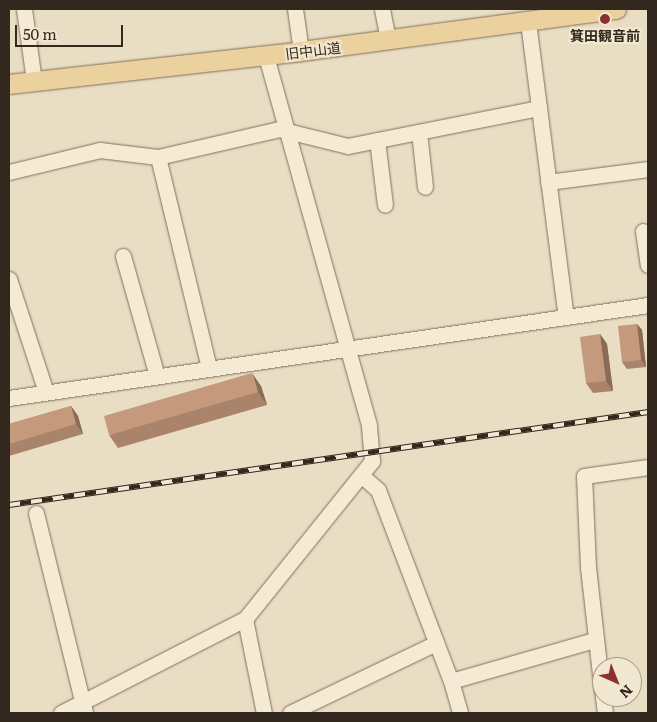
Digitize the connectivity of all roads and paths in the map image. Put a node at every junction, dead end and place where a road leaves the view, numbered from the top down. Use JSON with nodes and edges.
{"nodes":[{"id":1,"x":24,"y":9,"type":"edge"},
{"id":2,"x":295,"y":9,"type":"edge"},
{"id":3,"x":382,"y":9,"type":"edge"},
{"id":4,"x":616,"y":9,"type":"edge"},
{"id":5,"x":570,"y":12,"type":"edge"},
{"id":6,"x":528,"y":22,"type":"junction"},
{"id":7,"x":388,"y":40,"type":"junction"},
{"id":8,"x":301,"y":51,"type":"junction"},
{"id":9,"x":266,"y":55,"type":"junction"},
{"id":10,"x":34,"y":82,"type":"junction"},
{"id":11,"x":9,"y":84,"type":"edge"},
{"id":12,"x":539,"y":108,"type":"junction"},
{"id":13,"x":287,"y":130,"type":"junction"},
{"id":14,"x":419,"y":132,"type":"junction"},
{"id":15,"x":378,"y":140,"type":"junction"},
{"id":16,"x":158,"y":157,"type":"junction"},
{"id":17,"x":648,"y":169,"type":"edge"},
{"id":18,"x":9,"y":172,"type":"edge"},
{"id":19,"x":548,"y":182,"type":"junction"},
{"id":20,"x":425,"y":187,"type":"dead end"},
{"id":21,"x":385,"y":205,"type":"dead end"},
{"id":22,"x":643,"y":231,"type":"dead end"},
{"id":23,"x":123,"y":256,"type":"dead end"},
{"id":24,"x":648,"y":265,"type":"edge"},
{"id":25,"x":9,"y":279,"type":"edge"},
{"id":26,"x":648,"y":305,"type":"edge"},
{"id":27,"x":566,"y":317,"type":"junction"},
{"id":28,"x":347,"y":348,"type":"junction"},
{"id":29,"x":209,"y":368,"type":"junction"},
{"id":30,"x":157,"y":376,"type":"junction"},
{"id":31,"x":46,"y":392,"type":"junction"},
{"id":32,"x":9,"y":398,"type":"edge"},
{"id":33,"x":648,"y":467,"type":"edge"},
{"id":34,"x":362,"y":476,"type":"junction"},
{"id":35,"x":36,"y":512,"type":"dead end"},
{"id":36,"x":245,"y":620,"type":"junction"},
{"id":37,"x":594,"y":640,"type":"junction"},
{"id":38,"x":436,"y":643,"type":"junction"},
{"id":39,"x":597,"y":657,"type":"edge"},
{"id":40,"x":451,"y":681,"type":"junction"},
{"id":41,"x":83,"y":708,"type":"edge"},
{"id":42,"x":61,"y":713,"type":"edge"},
{"id":43,"x":264,"y":713,"type":"edge"},
{"id":44,"x":290,"y":713,"type":"edge"},
{"id":45,"x":460,"y":713,"type":"edge"}],
"edges":[{"from":1,"to":10,"type":"street"},
{"from":2,"to":8,"type":"street"},
{"from":3,"to":7,"type":"street"},
{"from":4,"to":5,"type":"main road","name":"旧中山道"},
{"from":5,"to":6,"type":"main road","name":"旧中山道"},
{"from":6,"to":7,"type":"main road","name":"旧中山道"},
{"from":6,"to":12,"type":"street"},
{"from":7,"to":8,"type":"main road","name":"旧中山道"},
{"from":8,"to":9,"type":"main road","name":"旧中山道"},
{"from":9,"to":10,"type":"main road","name":"旧中山道"},
{"from":9,"to":13,"type":"street"},
{"from":10,"to":11,"type":"main road","name":"旧中山道"},
{"from":12,"to":14,"type":"street"},
{"from":12,"to":19,"type":"street"},
{"from":13,"to":15,"type":"street"},
{"from":13,"to":16,"type":"street"},
{"from":13,"to":28,"type":"street"},
{"from":14,"to":15,"type":"street"},
{"from":14,"to":20,"type":"street"},
{"from":15,"to":21,"type":"street"},
{"from":16,"to":18,"type":"street"},
{"from":16,"to":29,"type":"street"},
{"from":17,"to":19,"type":"street"},
{"from":19,"to":27,"type":"street"},
{"from":22,"to":24,"type":"street"},
{"from":23,"to":30,"type":"street"},
{"from":25,"to":31,"type":"street"},
{"from":26,"to":27,"type":"street"},
{"from":27,"to":28,"type":"street"},
{"from":28,"to":29,"type":"street"},
{"from":28,"to":34,"type":"street"},
{"from":29,"to":30,"type":"street"},
{"from":30,"to":31,"type":"street"},
{"from":31,"to":32,"type":"street"},
{"from":33,"to":37,"type":"street"},
{"from":34,"to":36,"type":"street"},
{"from":34,"to":38,"type":"street"},
{"from":35,"to":41,"type":"street"},
{"from":36,"to":41,"type":"street"},
{"from":36,"to":43,"type":"street"},
{"from":37,"to":39,"type":"street"},
{"from":37,"to":40,"type":"street"},
{"from":38,"to":40,"type":"street"},
{"from":38,"to":44,"type":"street"},
{"from":40,"to":45,"type":"street"},
{"from":41,"to":42,"type":"street"}]}
